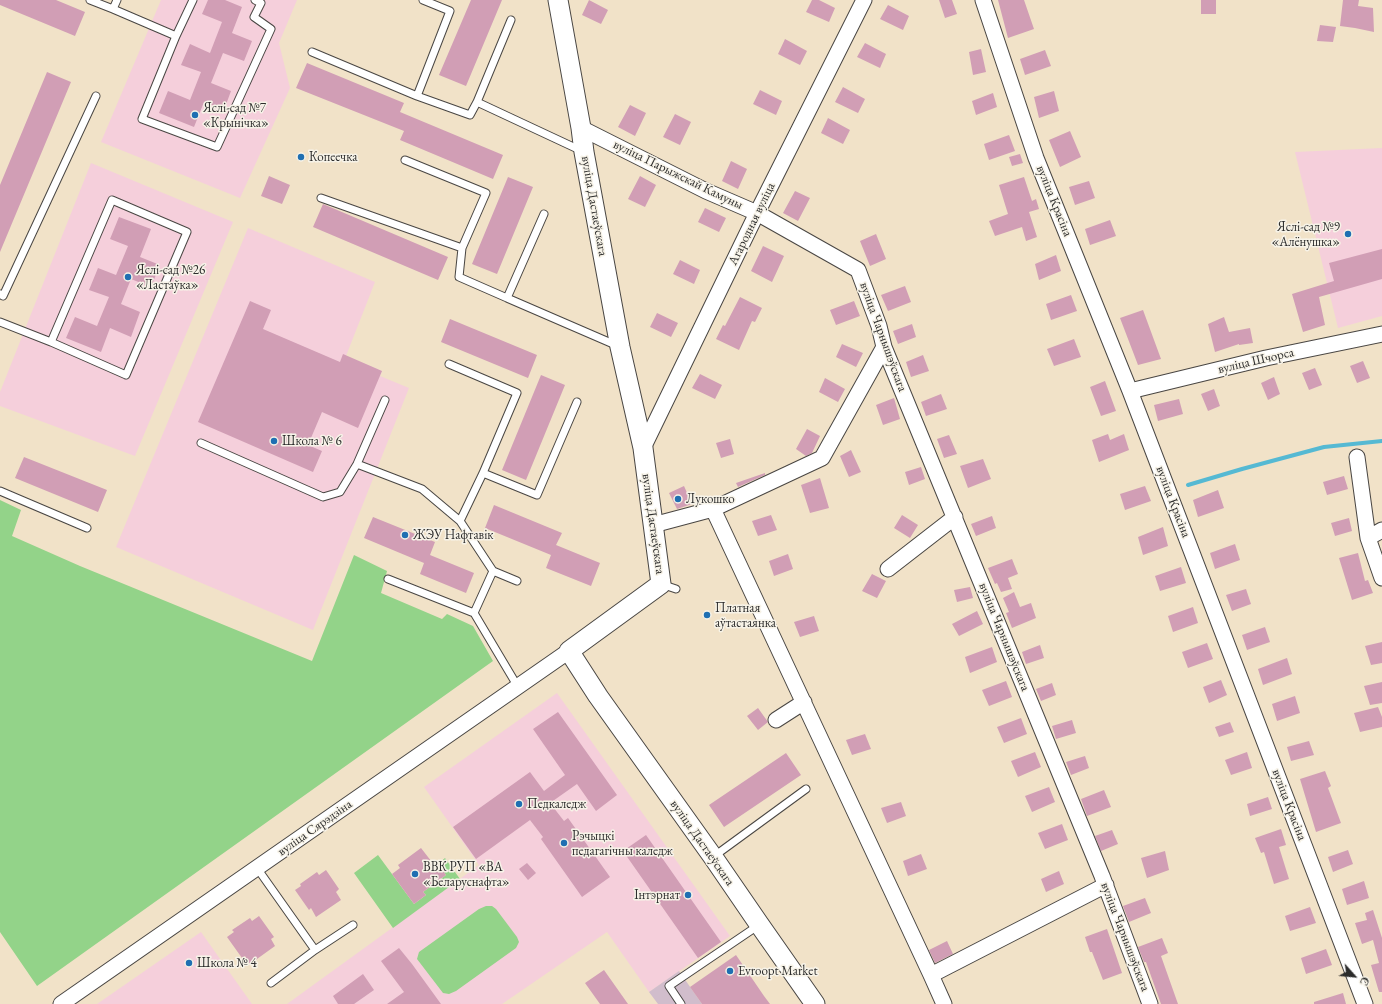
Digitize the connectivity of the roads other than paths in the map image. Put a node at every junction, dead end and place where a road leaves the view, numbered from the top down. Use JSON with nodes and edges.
{"nodes":[{"id":1,"x":90,"y":0,"type":"edge"},
{"id":2,"x":117,"y":0,"type":"edge"},
{"id":3,"x":193,"y":0,"type":"edge"},
{"id":4,"x":255,"y":0,"type":"edge"},
{"id":5,"x":423,"y":0,"type":"edge"},
{"id":6,"x":558,"y":0,"type":"edge"},
{"id":7,"x":864,"y":0,"type":"edge"},
{"id":8,"x":983,"y":0,"type":"edge"},
{"id":9,"x":113,"y":9,"type":"junction"},
{"id":10,"x":511,"y":20,"type":"dead end"},
{"id":11,"x":176,"y":36,"type":"junction"},
{"id":12,"x":312,"y":52,"type":"dead end"},
{"id":13,"x":96,"y":96,"type":"dead end"},
{"id":14,"x":417,"y":96,"type":"junction"},
{"id":15,"x":477,"y":102,"type":"junction"},
{"id":16,"x":582,"y":128,"type":"junction"},
{"id":17,"x":584,"y":152,"type":"junction"},
{"id":18,"x":405,"y":160,"type":"dead end"},
{"id":19,"x":321,"y":198,"type":"dead end"},
{"id":20,"x":544,"y":214,"type":"dead end"},
{"id":21,"x":757,"y":214,"type":"junction"},
{"id":22,"x":462,"y":248,"type":"junction"},
{"id":23,"x":858,"y":270,"type":"joint"},
{"id":24,"x":1,"y":297,"type":"edge"},
{"id":25,"x":507,"y":298,"type":"junction"},
{"id":26,"x":0,"y":322,"type":"edge"},
{"id":27,"x":1382,"y":334,"type":"edge"},
{"id":28,"x":50,"y":342,"type":"junction"},
{"id":29,"x":620,"y":347,"type":"junction"},
{"id":30,"x":884,"y":347,"type":"junction"},
{"id":31,"x":449,"y":364,"type":"dead end"},
{"id":32,"x":1130,"y":391,"type":"junction"},
{"id":33,"x":385,"y":400,"type":"dead end"},
{"id":34,"x":577,"y":402,"type":"dead end"},
{"id":35,"x":201,"y":443,"type":"dead end"},
{"id":36,"x":643,"y":448,"type":"junction"},
{"id":37,"x":1357,"y":457,"type":"dead end"},
{"id":38,"x":357,"y":464,"type":"junction"},
{"id":39,"x":483,"y":473,"type":"junction"},
{"id":40,"x":0,"y":491,"type":"edge"},
{"id":41,"x":713,"y":509,"type":"junction"},
{"id":42,"x":954,"y":517,"type":"junction"},
{"id":43,"x":460,"y":521,"type":"junction"},
{"id":44,"x":653,"y":525,"type":"junction"},
{"id":45,"x":87,"y":528,"type":"dead end"},
{"id":46,"x":1382,"y":530,"type":"edge"},
{"id":47,"x":1368,"y":538,"type":"junction"},
{"id":48,"x":888,"y":569,"type":"dead end"},
{"id":49,"x":493,"y":571,"type":"junction"},
{"id":50,"x":1382,"y":578,"type":"edge"},
{"id":51,"x":388,"y":579,"type":"dead end"},
{"id":52,"x":517,"y":581,"type":"dead end"},
{"id":53,"x":474,"y":613,"type":"junction"},
{"id":54,"x":569,"y":651,"type":"junction"},
{"id":55,"x":518,"y":687,"type":"junction"},
{"id":56,"x":804,"y":702,"type":"junction"},
{"id":57,"x":776,"y":720,"type":"dead end"},
{"id":58,"x":806,"y":789,"type":"dead end"},
{"id":59,"x":713,"y":857,"type":"junction"},
{"id":60,"x":257,"y":868,"type":"junction"},
{"id":61,"x":1106,"y":885,"type":"junction"},
{"id":62,"x":759,"y":924,"type":"junction"},
{"id":63,"x":353,"y":925,"type":"dead end"},
{"id":64,"x":315,"y":950,"type":"junction"},
{"id":65,"x":931,"y":975,"type":"junction"},
{"id":66,"x":271,"y":983,"type":"dead end"},
{"id":67,"x":812,"y":1003,"type":"edge"},
{"id":68,"x":61,"y":1004,"type":"edge"},
{"id":69,"x":682,"y":1004,"type":"edge"},
{"id":70,"x":944,"y":1004,"type":"edge"},
{"id":71,"x":1150,"y":1004,"type":"edge"},
{"id":72,"x":1365,"y":1004,"type":"edge"}],
"edges":[{"from":1,"to":9,"type":"lane"},
{"from":2,"to":9,"type":"lane"},
{"from":3,"to":11,"type":"lane"},
{"from":4,"to":11,"type":"lane"},
{"from":5,"to":14,"type":"lane"},
{"from":6,"to":16,"type":"street","name":"вуліца Дастаеўскага"},
{"from":7,"to":21,"type":"street","name":"Агародная вуліца"},
{"from":8,"to":32,"type":"street","name":"вуліца Красіна"},
{"from":9,"to":11,"type":"lane"},
{"from":10,"to":15,"type":"lane"},
{"from":12,"to":14,"type":"lane"},
{"from":13,"to":24,"type":"lane"},
{"from":14,"to":15,"type":"lane"},
{"from":15,"to":17,"type":"lane"},
{"from":16,"to":17,"type":"street","name":"вуліца Дастаеўскага"},
{"from":16,"to":21,"type":"street","name":"вуліца Парыжскай Камуны"},
{"from":17,"to":29,"type":"street","name":"вуліца Дастаеўскага"},
{"from":18,"to":22,"type":"lane"},
{"from":19,"to":22,"type":"lane"},
{"from":20,"to":25,"type":"lane"},
{"from":21,"to":23,"type":"street","name":"вуліца Парыжскай Камуны"},
{"from":21,"to":36,"type":"street","name":"Агародная вуліца"},
{"from":22,"to":25,"type":"lane"},
{"from":23,"to":30,"type":"street","name":"вуліца Чарнышэўскага"},
{"from":25,"to":29,"type":"lane"},
{"from":26,"to":28,"type":"lane"},
{"from":27,"to":32,"type":"street","name":"вуліца Шчорса"},
{"from":28,"to":28,"type":"lane"},
{"from":29,"to":36,"type":"street","name":"вуліца Дастаеўскага"},
{"from":30,"to":41,"type":"street"},
{"from":30,"to":42,"type":"street","name":"вуліца Чарнышэўскага"},
{"from":31,"to":39,"type":"lane"},
{"from":32,"to":72,"type":"street","name":"вуліца Красіна"},
{"from":33,"to":38,"type":"lane"},
{"from":34,"to":39,"type":"lane"},
{"from":35,"to":38,"type":"lane"},
{"from":36,"to":44,"type":"street","name":"вуліца Дастаеўскага"},
{"from":37,"to":47,"type":"street"},
{"from":38,"to":43,"type":"lane"},
{"from":39,"to":43,"type":"lane"},
{"from":40,"to":45,"type":"lane"},
{"from":41,"to":44,"type":"street"},
{"from":41,"to":56,"type":"street"},
{"from":42,"to":48,"type":"street"},
{"from":42,"to":61,"type":"street","name":"вуліца Чарнышэўскага"},
{"from":43,"to":49,"type":"lane"},
{"from":44,"to":54,"type":"street","name":"вуліца Дастаеўскага"},
{"from":46,"to":47,"type":"street"},
{"from":47,"to":50,"type":"street"},
{"from":49,"to":52,"type":"lane"},
{"from":49,"to":53,"type":"lane"},
{"from":51,"to":53,"type":"lane"},
{"from":53,"to":55,"type":"lane"},
{"from":54,"to":55,"type":"street","name":"вуліца Сярэдзіна"},
{"from":54,"to":59,"type":"street","name":"вуліца Дастаеўскага"},
{"from":55,"to":60,"type":"street","name":"вуліца Сярэдзіна"},
{"from":56,"to":57,"type":"street"},
{"from":56,"to":65,"type":"street"},
{"from":58,"to":59,"type":"lane"},
{"from":59,"to":62,"type":"street","name":"вуліца Дастаеўскага"},
{"from":60,"to":64,"type":"lane"},
{"from":60,"to":68,"type":"street","name":"вуліца Сярэдзіна"},
{"from":61,"to":65,"type":"street"},
{"from":61,"to":71,"type":"street","name":"вуліца Чарнышэўскага"},
{"from":62,"to":67,"type":"street","name":"вуліца Дастаеўскага"},
{"from":62,"to":69,"type":"lane"},
{"from":63,"to":64,"type":"lane"},
{"from":64,"to":66,"type":"lane"},
{"from":65,"to":70,"type":"street"}]}
